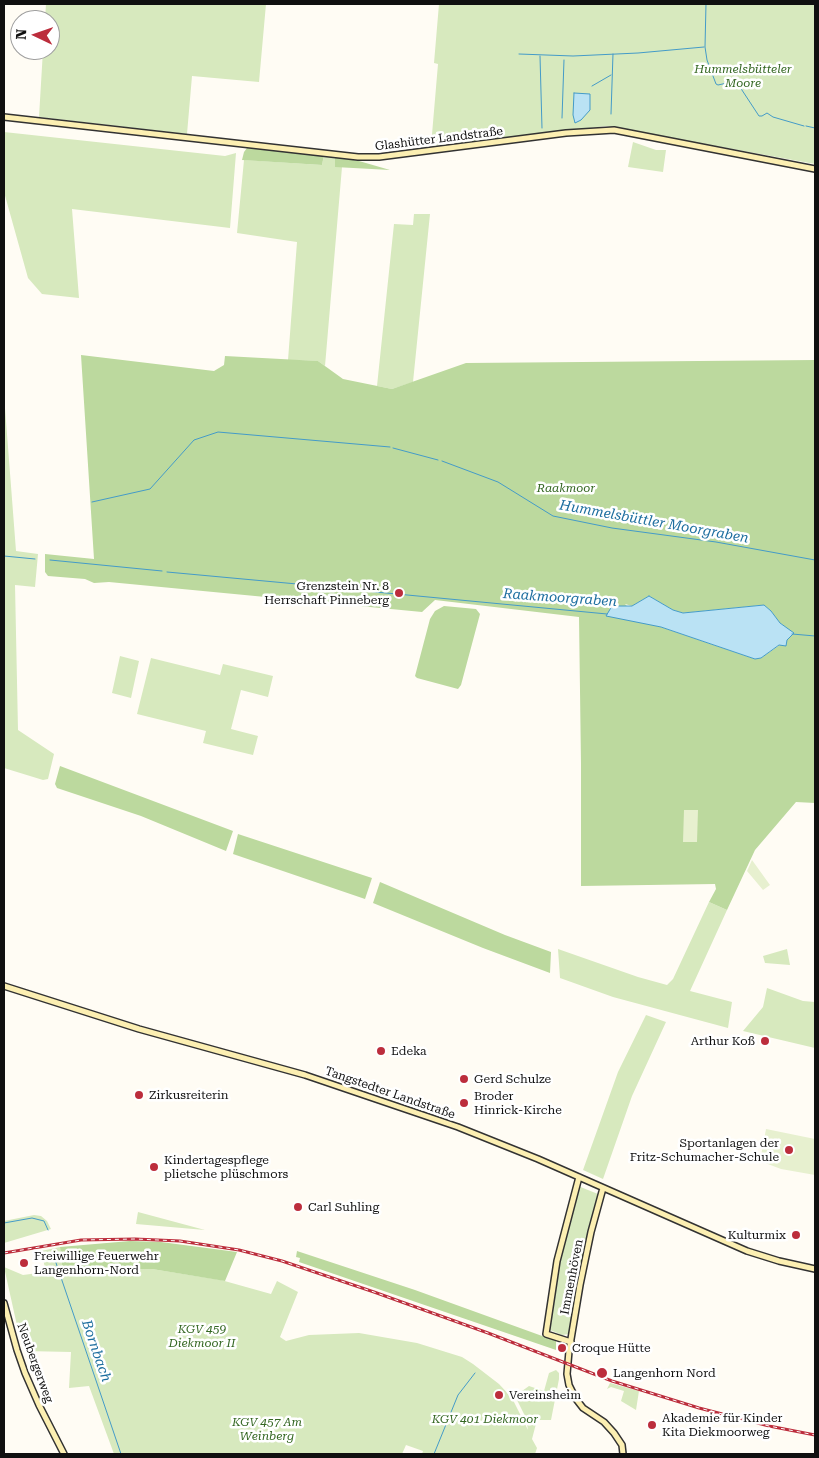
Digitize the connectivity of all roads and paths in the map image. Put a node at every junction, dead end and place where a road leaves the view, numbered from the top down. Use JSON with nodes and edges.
{"nodes":[{"id":1,"x":4,"y":117,"type":"edge"},
{"id":2,"x":815,"y":169,"type":"edge"},
{"id":3,"x":4,"y":986,"type":"edge"},
{"id":4,"x":579,"y":1177,"type":"junction"},
{"id":5,"x":603,"y":1188,"type":"junction"},
{"id":6,"x":815,"y":1269,"type":"edge"},
{"id":7,"x":4,"y":1303,"type":"edge"},
{"id":8,"x":571,"y":1342,"type":"junction"},
{"id":9,"x":64,"y":1454,"type":"edge"},
{"id":10,"x":623,"y":1454,"type":"edge"}],
"edges":[{"from":1,"to":2,"type":"street","name":"Glashütter Landstraße"},
{"from":3,"to":4,"type":"street","name":"Tangstedter Landstraße"},
{"from":4,"to":5,"type":"street","name":"Tangstedter Landstraße"},
{"from":4,"to":8,"type":"street","name":"Immenhöven"},
{"from":5,"to":6,"type":"street","name":"Tangstedter Landstraße"},
{"from":5,"to":8,"type":"street","name":"Immenhöven"},
{"from":7,"to":9,"type":"street","name":"Neubergerweg"},
{"from":8,"to":10,"type":"street","name":"Immenhöven"}]}
